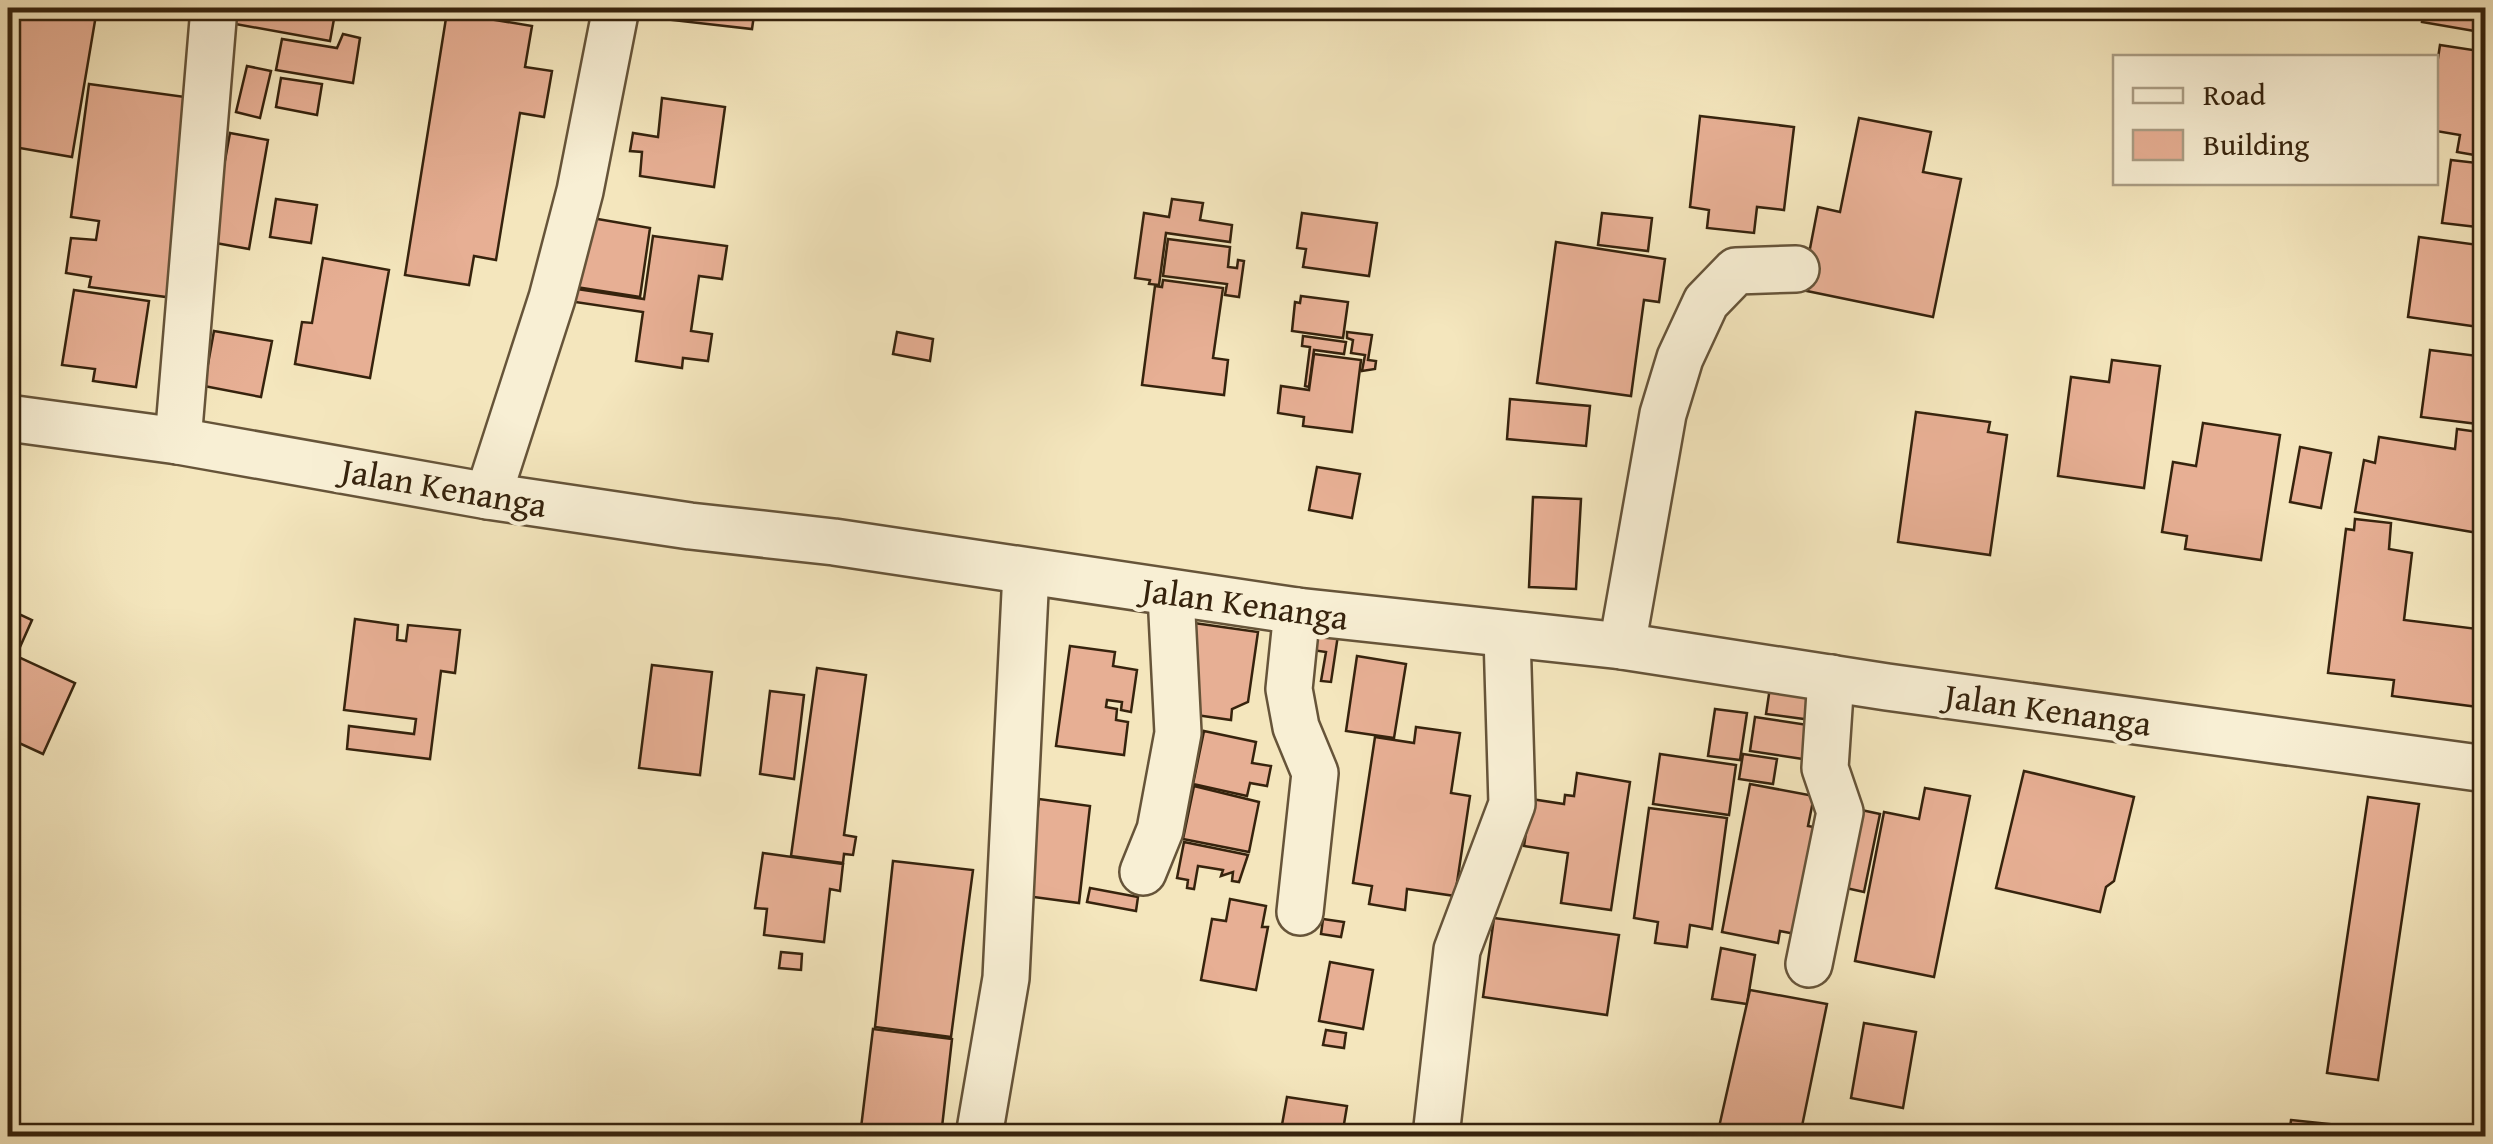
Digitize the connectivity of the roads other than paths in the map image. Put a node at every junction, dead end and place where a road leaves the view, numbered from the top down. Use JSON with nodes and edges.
{"nodes":[{"id":1,"x":214,"y":8,"type":"edge"},
{"id":2,"x":616,"y":8,"type":"edge"},
{"id":3,"x":1796,"y":270,"type":"dead end"},
{"id":4,"x":8,"y":418,"type":"edge"},
{"id":5,"x":178,"y":441,"type":"junction"},
{"id":6,"x":488,"y":496,"type":"junction"},
{"id":7,"x":1026,"y":572,"type":"junction"},
{"id":8,"x":1171,"y":594,"type":"junction"},
{"id":9,"x":1297,"y":611,"type":"junction"},
{"id":10,"x":1507,"y":636,"type":"junction"},
{"id":11,"x":1622,"y":646,"type":"junction"},
{"id":12,"x":1831,"y":678,"type":"junction"},
{"id":13,"x":2486,"y":769,"type":"edge"},
{"id":14,"x":1143,"y":872,"type":"dead end"},
{"id":15,"x":1300,"y":912,"type":"dead end"},
{"id":16,"x":1810,"y":964,"type":"dead end"},
{"id":17,"x":980,"y":1136,"type":"edge"},
{"id":18,"x":1436,"y":1136,"type":"edge"}],
"edges":[{"from":1,"to":5,"type":"street"},
{"from":2,"to":6,"type":"street"},
{"from":3,"to":11,"type":"street"},
{"from":4,"to":5,"type":"street","name":"Jalan Kenanga"},
{"from":5,"to":6,"type":"street","name":"Jalan Kenanga"},
{"from":6,"to":7,"type":"street","name":"Jalan Kenanga"},
{"from":7,"to":8,"type":"street","name":"Jalan Kenanga"},
{"from":7,"to":17,"type":"street"},
{"from":8,"to":9,"type":"street","name":"Jalan Kenanga"},
{"from":8,"to":14,"type":"street"},
{"from":9,"to":10,"type":"street","name":"Jalan Kenanga"},
{"from":9,"to":15,"type":"street"},
{"from":10,"to":11,"type":"street","name":"Jalan Kenanga"},
{"from":10,"to":18,"type":"street"},
{"from":11,"to":12,"type":"street","name":"Jalan Kenanga"},
{"from":12,"to":13,"type":"street","name":"Jalan Kenanga"},
{"from":12,"to":16,"type":"street"}]}
